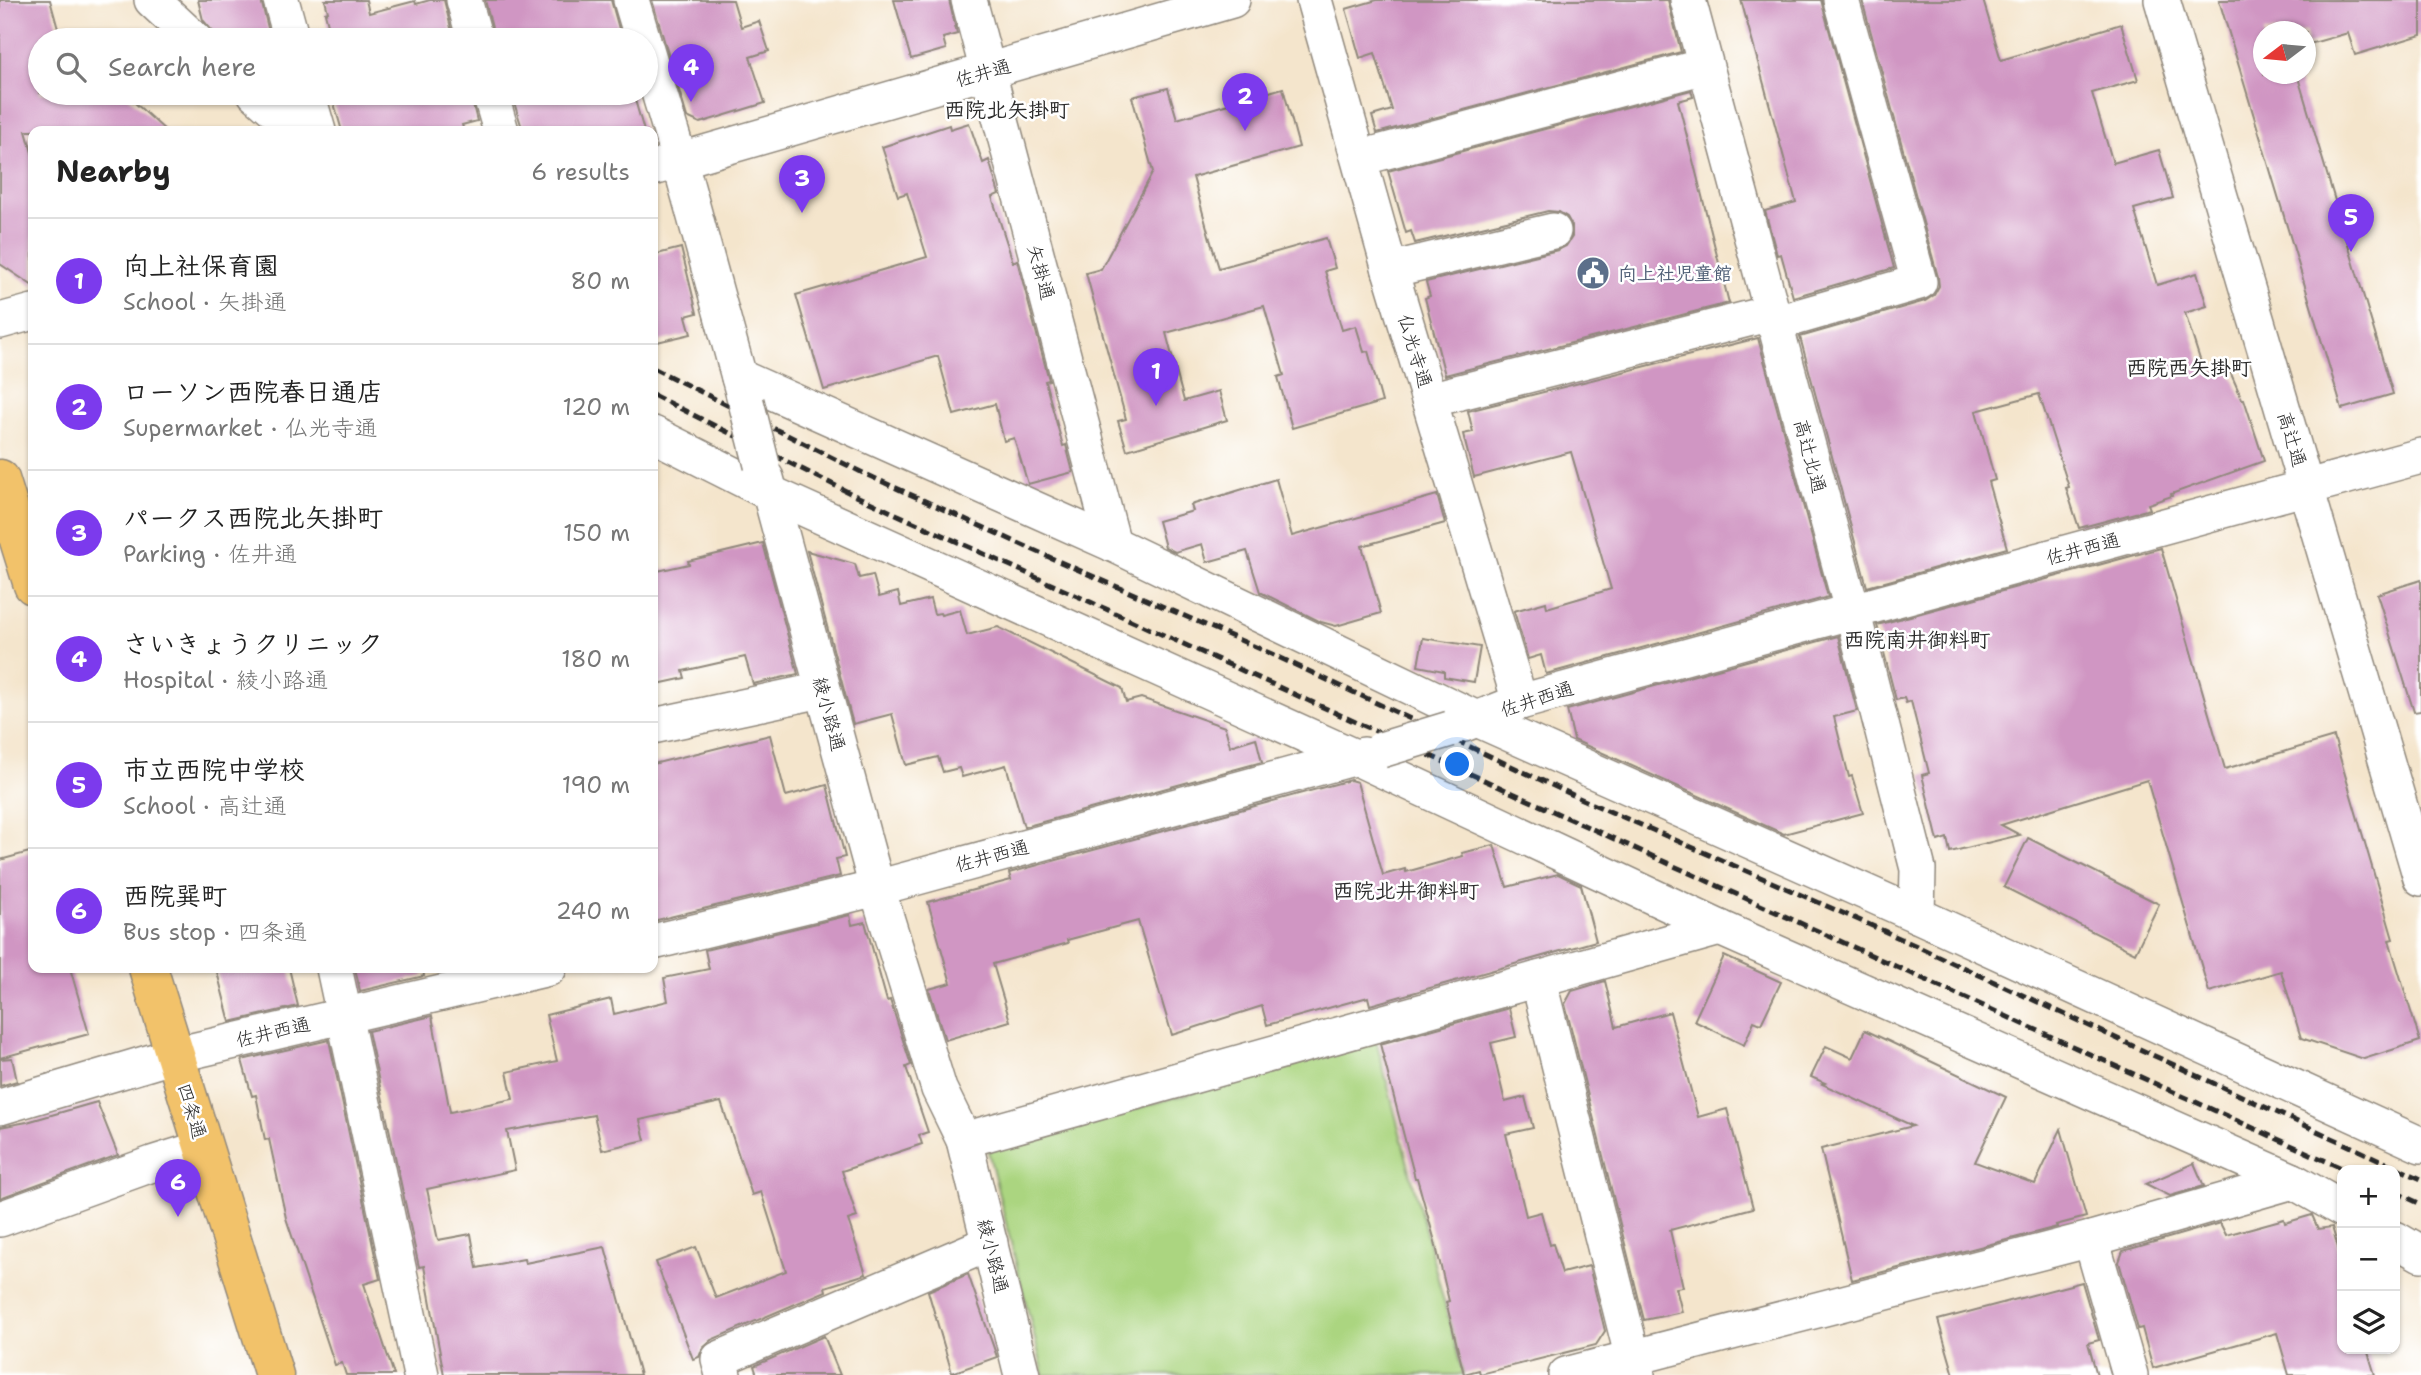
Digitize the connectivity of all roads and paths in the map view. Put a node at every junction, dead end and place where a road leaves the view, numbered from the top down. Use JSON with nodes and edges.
{"nodes":[{"id":1,"x":152,"y":0,"type":"edge"},
{"id":2,"x":281,"y":0,"type":"edge"},
{"id":3,"x":464,"y":0,"type":"edge"},
{"id":4,"x":631,"y":0,"type":"edge"},
{"id":5,"x":969,"y":0,"type":"edge"},
{"id":6,"x":1232,"y":0,"type":"edge"},
{"id":7,"x":1314,"y":0,"type":"edge"},
{"id":8,"x":1688,"y":0,"type":"edge"},
{"id":9,"x":1841,"y":0,"type":"edge"},
{"id":10,"x":2162,"y":0,"type":"edge"},
{"id":11,"x":182,"y":28,"type":"edge"},
{"id":12,"x":289,"y":28,"type":"edge"},
{"id":13,"x":472,"y":28,"type":"edge"},
{"id":14,"x":639,"y":28,"type":"edge"},
{"id":15,"x":1705,"y":66,"type":"junction"},
{"id":16,"x":988,"y":72,"type":"junction"},
{"id":17,"x":270,"y":105,"type":"edge"},
{"id":18,"x":310,"y":105,"type":"edge"},
{"id":19,"x":493,"y":105,"type":"edge"},
{"id":20,"x":656,"y":105,"type":"edge"},
{"id":21,"x":294,"y":126,"type":"edge"},
{"id":22,"x":317,"y":126,"type":"edge"},
{"id":23,"x":500,"y":126,"type":"edge"},
{"id":24,"x":1360,"y":158,"type":"junction"},
{"id":25,"x":666,"y":165,"type":"edge"},
{"id":26,"x":1553,"y":231,"type":"dead end"},
{"id":27,"x":1390,"y":270,"type":"junction"},
{"id":28,"x":28,"y":313,"type":"edge"},
{"id":29,"x":1772,"y":318,"type":"junction"},
{"id":30,"x":0,"y":321,"type":"edge"},
{"id":31,"x":743,"y":390,"type":"junction"},
{"id":32,"x":1429,"y":400,"type":"junction"},
{"id":33,"x":658,"y":436,"type":"edge"},
{"id":34,"x":2421,"y":456,"type":"edge"},
{"id":35,"x":0,"y":479,"type":"edge"},
{"id":36,"x":766,"y":479,"type":"junction"},
{"id":37,"x":2307,"y":489,"type":"junction"},
{"id":38,"x":1114,"y":544,"type":"junction"},
{"id":39,"x":28,"y":558,"type":"edge"},
{"id":40,"x":1852,"y":610,"type":"junction"},
{"id":41,"x":822,"y":690,"type":"junction"},
{"id":42,"x":1520,"y":702,"type":"junction"},
{"id":43,"x":1464,"y":724,"type":"junction"},
{"id":44,"x":658,"y":725,"type":"edge"},
{"id":45,"x":1369,"y":754,"type":"junction"},
{"id":46,"x":2421,"y":878,"type":"edge"},
{"id":47,"x":877,"y":888,"type":"junction"},
{"id":48,"x":1917,"y":915,"type":"junction"},
{"id":49,"x":1720,"y":928,"type":"junction"},
{"id":50,"x":658,"y":941,"type":"edge"},
{"id":51,"x":150,"y":973,"type":"edge"},
{"id":52,"x":335,"y":973,"type":"edge"},
{"id":53,"x":520,"y":973,"type":"edge"},
{"id":54,"x":1538,"y":979,"type":"junction"},
{"id":55,"x":345,"y":1015,"type":"junction"},
{"id":56,"x":175,"y":1055,"type":"junction"},
{"id":57,"x":0,"y":1107,"type":"edge"},
{"id":58,"x":964,"y":1140,"type":"junction"},
{"id":59,"x":2421,"y":1144,"type":"edge"},
{"id":60,"x":203,"y":1148,"type":"junction"},
{"id":61,"x":2293,"y":1181,"type":"junction"},
{"id":62,"x":2337,"y":1206,"type":"edge"},
{"id":63,"x":0,"y":1219,"type":"edge"},
{"id":64,"x":2091,"y":1239,"type":"junction"},
{"id":65,"x":2400,"y":1242,"type":"edge"},
{"id":66,"x":990,"y":1243,"type":"junction"},
{"id":67,"x":2421,"y":1254,"type":"edge"},
{"id":68,"x":1634,"y":1366,"type":"edge"},
{"id":69,"x":274,"y":1375,"type":"edge"},
{"id":70,"x":421,"y":1375,"type":"edge"},
{"id":71,"x":723,"y":1375,"type":"edge"},
{"id":72,"x":1022,"y":1375,"type":"edge"},
{"id":73,"x":1566,"y":1375,"type":"edge"},
{"id":74,"x":2130,"y":1375,"type":"edge"}],
"edges":[{"from":1,"to":11,"type":"street"},
{"from":2,"to":12,"type":"street"},
{"from":3,"to":13,"type":"street"},
{"from":4,"to":14,"type":"street"},
{"from":5,"to":16,"type":"street","name":"矢掛通"},
{"from":6,"to":16,"type":"street","name":"佐井通"},
{"from":7,"to":24,"type":"street","name":"仏光寺通"},
{"from":8,"to":15,"type":"street","name":"高辻北通"},
{"from":9,"to":29,"type":"street"},
{"from":10,"to":37,"type":"street","name":"高辻通"},
{"from":15,"to":24,"type":"street"},
{"from":15,"to":29,"type":"street","name":"高辻北通"},
{"from":16,"to":25,"type":"street","name":"佐井通"},
{"from":16,"to":38,"type":"street","name":"矢掛通"},
{"from":17,"to":21,"type":"street"},
{"from":18,"to":22,"type":"street"},
{"from":19,"to":23,"type":"street"},
{"from":20,"to":25,"type":"street","name":"綾小路通"},
{"from":24,"to":27,"type":"street","name":"仏光寺通"},
{"from":25,"to":31,"type":"street","name":"綾小路通"},
{"from":26,"to":27,"type":"street"},
{"from":27,"to":32,"type":"street","name":"仏光寺通"},
{"from":28,"to":30,"type":"street"},
{"from":29,"to":32,"type":"street"},
{"from":29,"to":40,"type":"street","name":"高辻北通"},
{"from":31,"to":36,"type":"street","name":"綾小路通","bridge":true},
{"from":31,"to":38,"type":"street"},
{"from":32,"to":42,"type":"street","name":"仏光寺通"},
{"from":33,"to":36,"type":"street"},
{"from":34,"to":37,"type":"street","name":"佐井西通"},
{"from":35,"to":39,"type":"main road"},
{"from":36,"to":41,"type":"street","name":"綾小路通"},
{"from":36,"to":45,"type":"street"},
{"from":37,"to":40,"type":"street","name":"佐井西通"},
{"from":37,"to":46,"type":"street","name":"高辻通"},
{"from":38,"to":43,"type":"street"},
{"from":40,"to":42,"type":"street","name":"佐井西通"},
{"from":40,"to":48,"type":"street","name":"高辻北通"},
{"from":41,"to":44,"type":"street"},
{"from":41,"to":47,"type":"street","name":"綾小路通"},
{"from":42,"to":43,"type":"street","name":"佐井西通"},
{"from":43,"to":45,"type":"street","name":"佐井西通","bridge":true},
{"from":43,"to":48,"type":"street"},
{"from":45,"to":47,"type":"street","name":"佐井西通"},
{"from":45,"to":49,"type":"street"},
{"from":47,"to":50,"type":"street","name":"佐井西通"},
{"from":47,"to":58,"type":"street","name":"綾小路通"},
{"from":48,"to":59,"type":"street"},
{"from":49,"to":54,"type":"street"},
{"from":49,"to":61,"type":"street"},
{"from":51,"to":56,"type":"main road","name":"四条通"},
{"from":52,"to":55,"type":"street"},
{"from":53,"to":55,"type":"street","name":"佐井西通"},
{"from":54,"to":58,"type":"street"},
{"from":54,"to":68,"type":"street"},
{"from":55,"to":56,"type":"street","name":"佐井西通"},
{"from":55,"to":70,"type":"street"},
{"from":56,"to":57,"type":"street","name":"佐井西通"},
{"from":56,"to":60,"type":"main road","name":"四条通"},
{"from":58,"to":66,"type":"street","name":"綾小路通"},
{"from":60,"to":63,"type":"street"},
{"from":60,"to":69,"type":"main road","name":"四条通"},
{"from":61,"to":62,"type":"street"},
{"from":61,"to":64,"type":"street"},
{"from":64,"to":68,"type":"street"},
{"from":64,"to":74,"type":"street"},
{"from":65,"to":67,"type":"street"},
{"from":66,"to":71,"type":"street"},
{"from":66,"to":72,"type":"street","name":"綾小路通"},
{"from":68,"to":73,"type":"street"}]}
